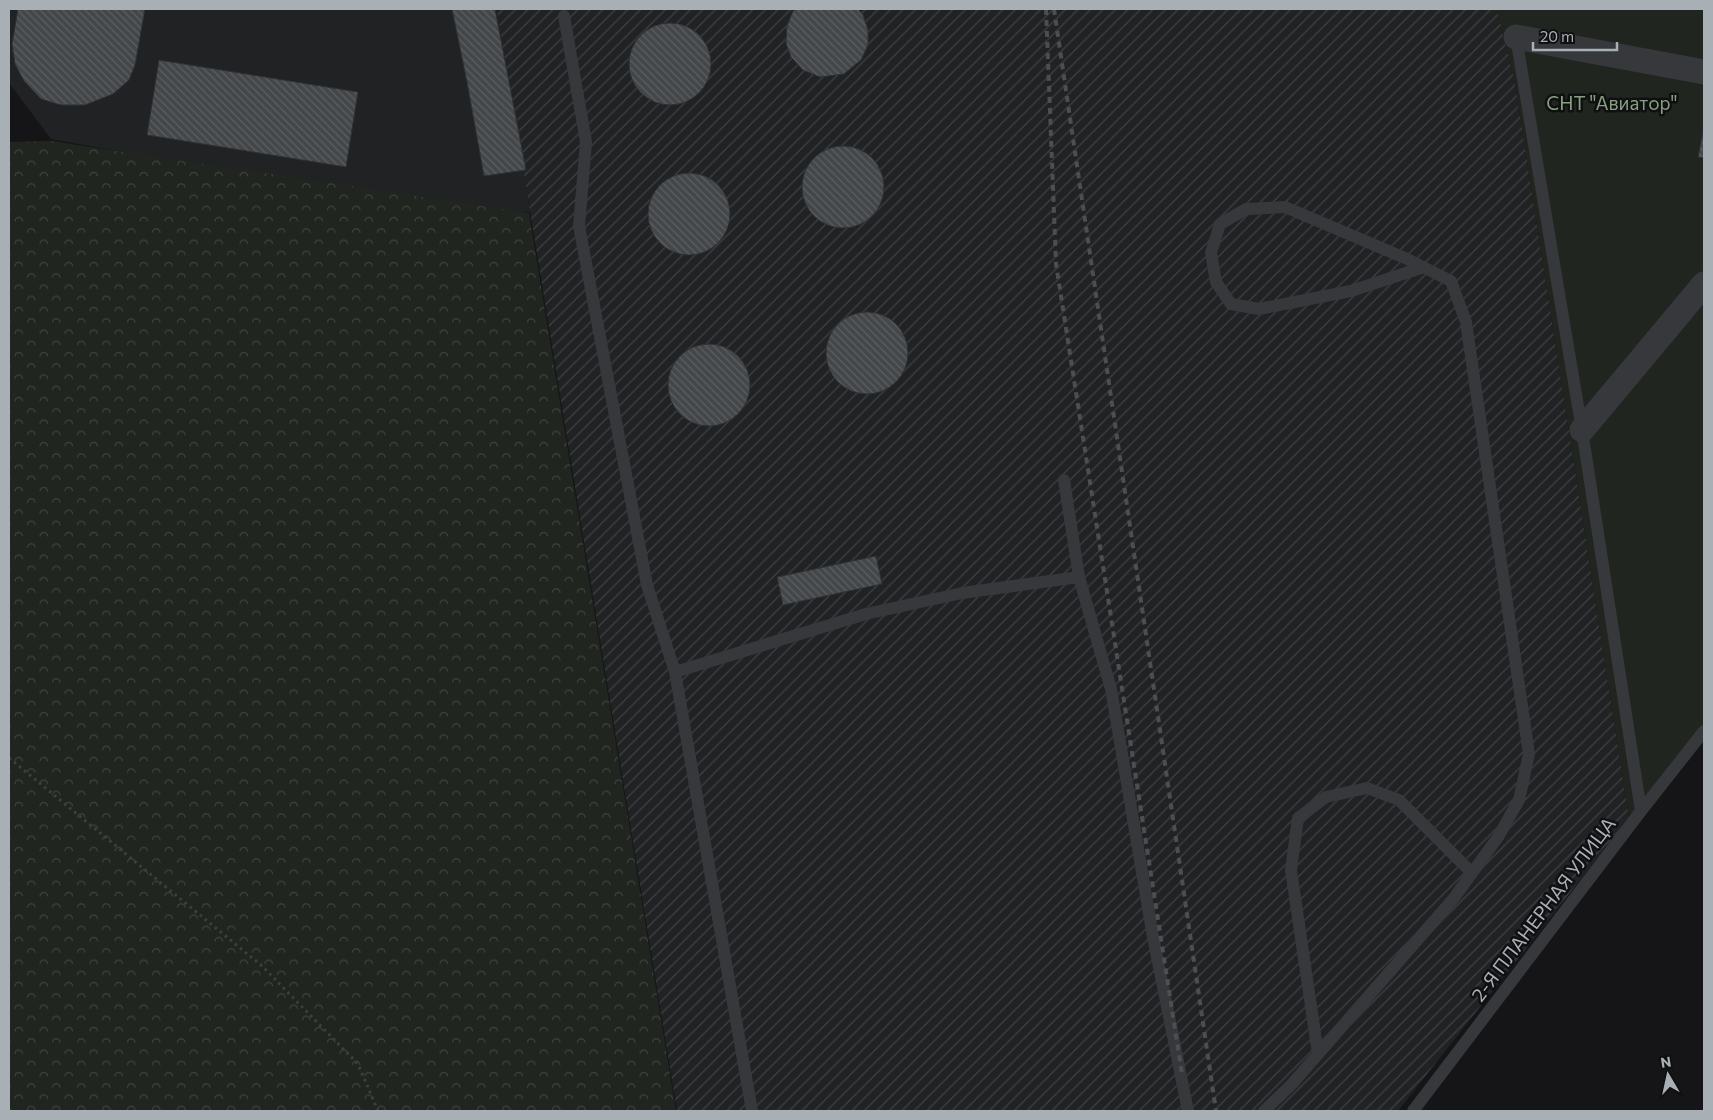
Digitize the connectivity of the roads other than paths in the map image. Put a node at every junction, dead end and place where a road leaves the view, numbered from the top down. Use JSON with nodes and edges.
{"nodes":[{"id":1,"x":564,"y":16,"type":"dead end"},
{"id":2,"x":1516,"y":37,"type":"joint"},
{"id":3,"x":1704,"y":72,"type":"edge"},
{"id":4,"x":1424,"y":267,"type":"junction"},
{"id":5,"x":1704,"y":284,"type":"edge"},
{"id":6,"x":1582,"y":430,"type":"junction"},
{"id":7,"x":1064,"y":480,"type":"dead end"},
{"id":8,"x":1080,"y":577,"type":"junction"},
{"id":9,"x":675,"y":672,"type":"junction"},
{"id":10,"x":1704,"y":731,"type":"edge"},
{"id":11,"x":1641,"y":811,"type":"junction"},
{"id":12,"x":1472,"y":873,"type":"junction"},
{"id":13,"x":1318,"y":1054,"type":"junction"},
{"id":14,"x":752,"y":1111,"type":"edge"},
{"id":15,"x":1188,"y":1111,"type":"edge"},
{"id":16,"x":1264,"y":1111,"type":"edge"},
{"id":17,"x":1413,"y":1111,"type":"edge"}],
"edges":[{"from":1,"to":9,"type":"lane"},
{"from":2,"to":3,"type":"street"},
{"from":2,"to":6,"type":"lane"},
{"from":4,"to":4,"type":"lane"},
{"from":4,"to":12,"type":"lane"},
{"from":5,"to":6,"type":"street"},
{"from":6,"to":11,"type":"lane"},
{"from":7,"to":8,"type":"lane"},
{"from":8,"to":9,"type":"lane"},
{"from":8,"to":15,"type":"lane"},
{"from":9,"to":14,"type":"lane"},
{"from":10,"to":11,"type":"lane","name":"2-Я ПЛАНЕРНАЯ УЛИЦА"},
{"from":11,"to":17,"type":"lane","name":"2-Я ПЛАНЕРНАЯ УЛИЦА"},
{"from":12,"to":13,"type":"lane"},
{"from":12,"to":13,"type":"lane"},
{"from":13,"to":16,"type":"lane"}]}
